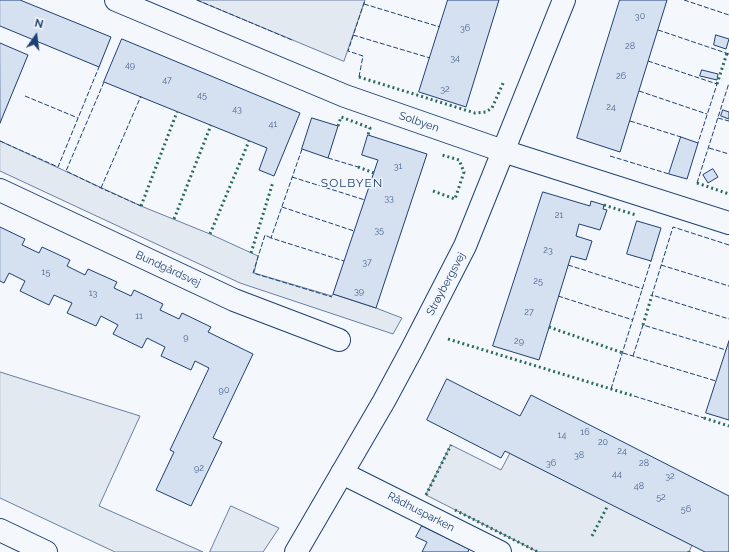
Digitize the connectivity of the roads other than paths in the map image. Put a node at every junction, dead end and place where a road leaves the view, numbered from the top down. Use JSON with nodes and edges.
{"nodes":[{"id":1,"x":116,"y":0,"type":"edge"},
{"id":2,"x":564,"y":0,"type":"edge"},
{"id":3,"x":503,"y":151,"type":"junction"},
{"id":4,"x":0,"y":190,"type":"edge"},
{"id":5,"x":729,"y":222,"type":"edge"},
{"id":6,"x":339,"y":340,"type":"dead end"},
{"id":7,"x":342,"y":473,"type":"junction"},
{"id":8,"x":0,"y":530,"type":"edge"},
{"id":9,"x":46,"y":552,"type":"edge"},
{"id":10,"x":296,"y":552,"type":"edge"},
{"id":11,"x":500,"y":552,"type":"edge"}],
"edges":[{"from":1,"to":3,"type":"street","name":"Solbyen"},
{"from":2,"to":3,"type":"street","name":"Strøybergsvej"},
{"from":3,"to":5,"type":"street","name":"Solbyen"},
{"from":3,"to":7,"type":"street","name":"Strøybergsvej"},
{"from":4,"to":6,"type":"street","name":"Bundgårdsvej"},
{"from":7,"to":10,"type":"street","name":"Strøybergsvej"},
{"from":7,"to":11,"type":"street","name":"Rådhusparken"},
{"from":8,"to":9,"type":"street"}]}
